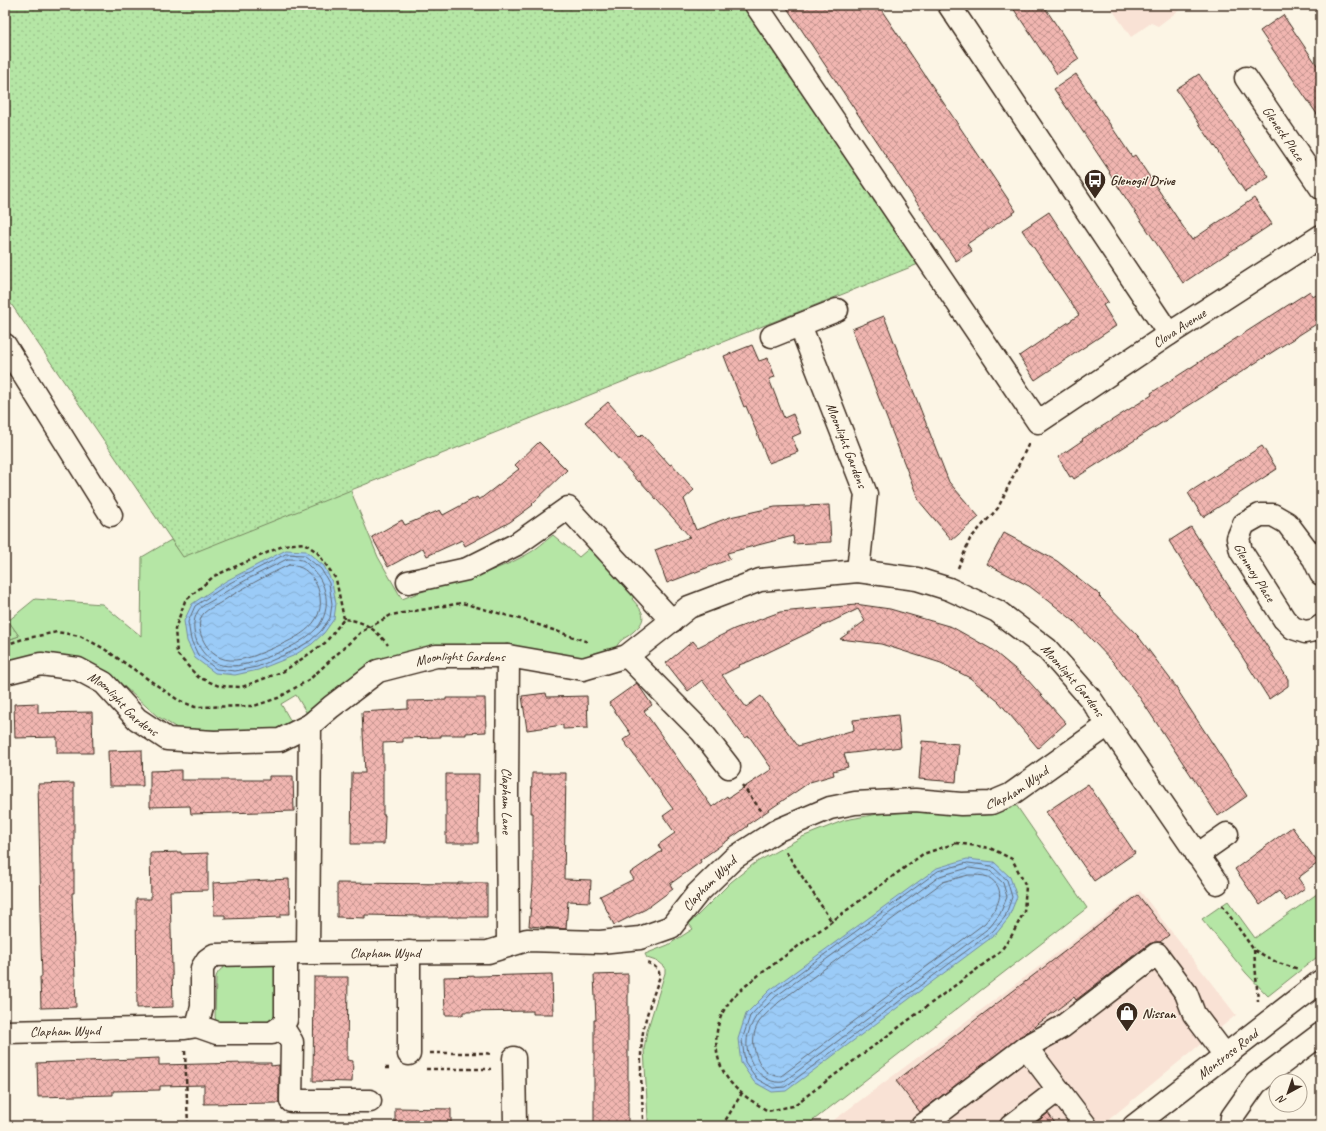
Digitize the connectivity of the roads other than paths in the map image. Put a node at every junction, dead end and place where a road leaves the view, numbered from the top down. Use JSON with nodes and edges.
{"nodes":[{"id":1,"x":756,"y":5,"type":"edge"},
{"id":2,"x":949,"y":5,"type":"edge"},
{"id":3,"x":1246,"y":78,"type":"dead end"},
{"id":4,"x":1321,"y":188,"type":"edge"},
{"id":5,"x":1321,"y":236,"type":"edge"},
{"id":6,"x":837,"y":310,"type":"dead end"},
{"id":7,"x":800,"y":325,"type":"junction"},
{"id":8,"x":1169,"y":334,"type":"junction"},
{"id":9,"x":772,"y":336,"type":"dead end"},
{"id":10,"x":5,"y":345,"type":"edge"},
{"id":11,"x":111,"y":515,"type":"dead end"},
{"id":12,"x":1319,"y":562,"type":"edge"},
{"id":13,"x":858,"y":571,"type":"junction"},
{"id":14,"x":408,"y":582,"type":"dead end"},
{"id":15,"x":672,"y":621,"type":"junction"},
{"id":16,"x":1321,"y":626,"type":"edge"},
{"id":17,"x":508,"y":656,"type":"junction"},
{"id":18,"x":627,"y":656,"type":"junction"},
{"id":19,"x":5,"y":673,"type":"edge"},
{"id":20,"x":310,"y":725,"type":"junction"},
{"id":21,"x":1108,"y":725,"type":"junction"},
{"id":22,"x":729,"y":767,"type":"dead end"},
{"id":23,"x":1227,"y":834,"type":"dead end"},
{"id":24,"x":1197,"y":855,"type":"junction"},
{"id":25,"x":1217,"y":883,"type":"road end"},
{"id":26,"x":508,"y":945,"type":"junction"},
{"id":27,"x":409,"y":952,"type":"junction"},
{"id":28,"x":308,"y":953,"type":"junction"},
{"id":29,"x":286,"y":954,"type":"junction"},
{"id":30,"x":1321,"y":982,"type":"edge"},
{"id":31,"x":282,"y":1026,"type":"junction"},
{"id":32,"x":191,"y":1027,"type":"junction"},
{"id":33,"x":5,"y":1032,"type":"edge"},
{"id":34,"x":1321,"y":1034,"type":"edge"},
{"id":35,"x":1026,"y":1047,"type":"junction"},
{"id":36,"x":1225,"y":1055,"type":"junction"},
{"id":37,"x":416,"y":1061,"type":"road end"},
{"id":38,"x":514,"y":1064,"type":"road end"},
{"id":39,"x":1058,"y":1090,"type":"junction"},
{"id":40,"x":370,"y":1101,"type":"dead end"},
{"id":41,"x":515,"y":1126,"type":"edge"},
{"id":42,"x":922,"y":1126,"type":"edge"},
{"id":43,"x":1011,"y":1126,"type":"edge"},
{"id":44,"x":1086,"y":1126,"type":"edge"},
{"id":45,"x":1134,"y":1126,"type":"edge"},
{"id":46,"x":1231,"y":1126,"type":"edge"}],
"edges":[{"from":1,"to":8,"type":"street","name":"Clova Avenue"},
{"from":2,"to":8,"type":"street"},
{"from":3,"to":4,"type":"street","name":"Glenesk Place"},
{"from":5,"to":8,"type":"street","name":"Clova Avenue"},
{"from":6,"to":7,"type":"street"},
{"from":7,"to":9,"type":"street"},
{"from":7,"to":13,"type":"street","name":"Moonlight Gardens"},
{"from":10,"to":11,"type":"street"},
{"from":12,"to":16,"type":"street","name":"Glenmoy Place"},
{"from":13,"to":15,"type":"street","name":"Moonlight Gardens"},
{"from":13,"to":21,"type":"street","name":"Moonlight Gardens"},
{"from":14,"to":15,"type":"street"},
{"from":15,"to":18,"type":"street","name":"Moonlight Gardens"},
{"from":17,"to":18,"type":"street","name":"Moonlight Gardens"},
{"from":17,"to":20,"type":"street","name":"Moonlight Gardens"},
{"from":17,"to":26,"type":"street","name":"Clapham Lane"},
{"from":18,"to":22,"type":"street"},
{"from":19,"to":20,"type":"street","name":"Moonlight Gardens"},
{"from":20,"to":28,"type":"street"},
{"from":21,"to":24,"type":"street","name":"Moonlight Gardens"},
{"from":21,"to":26,"type":"street","name":"Clapham Wynd"},
{"from":23,"to":24,"type":"street"},
{"from":24,"to":25,"type":"street","name":"Moonlight Gardens"},
{"from":26,"to":27,"type":"street","name":"Clapham Wynd"},
{"from":27,"to":28,"type":"street","name":"Clapham Wynd"},
{"from":27,"to":37,"type":"street"},
{"from":28,"to":29,"type":"street","name":"Clapham Wynd"},
{"from":29,"to":31,"type":"street"},
{"from":29,"to":32,"type":"street","name":"Clapham Wynd"},
{"from":30,"to":36,"type":"street","name":"Montrose Road"},
{"from":31,"to":32,"type":"street","name":"Clapham Wynd"},
{"from":31,"to":40,"type":"street"},
{"from":32,"to":33,"type":"street","name":"Clapham Wynd"},
{"from":34,"to":46,"type":"street"},
{"from":35,"to":36,"type":"street"},
{"from":35,"to":39,"type":"street"},
{"from":35,"to":42,"type":"street"},
{"from":36,"to":45,"type":"street","name":"Montrose Road"},
{"from":38,"to":41,"type":"street"},
{"from":39,"to":43,"type":"street"},
{"from":39,"to":44,"type":"street"}]}
